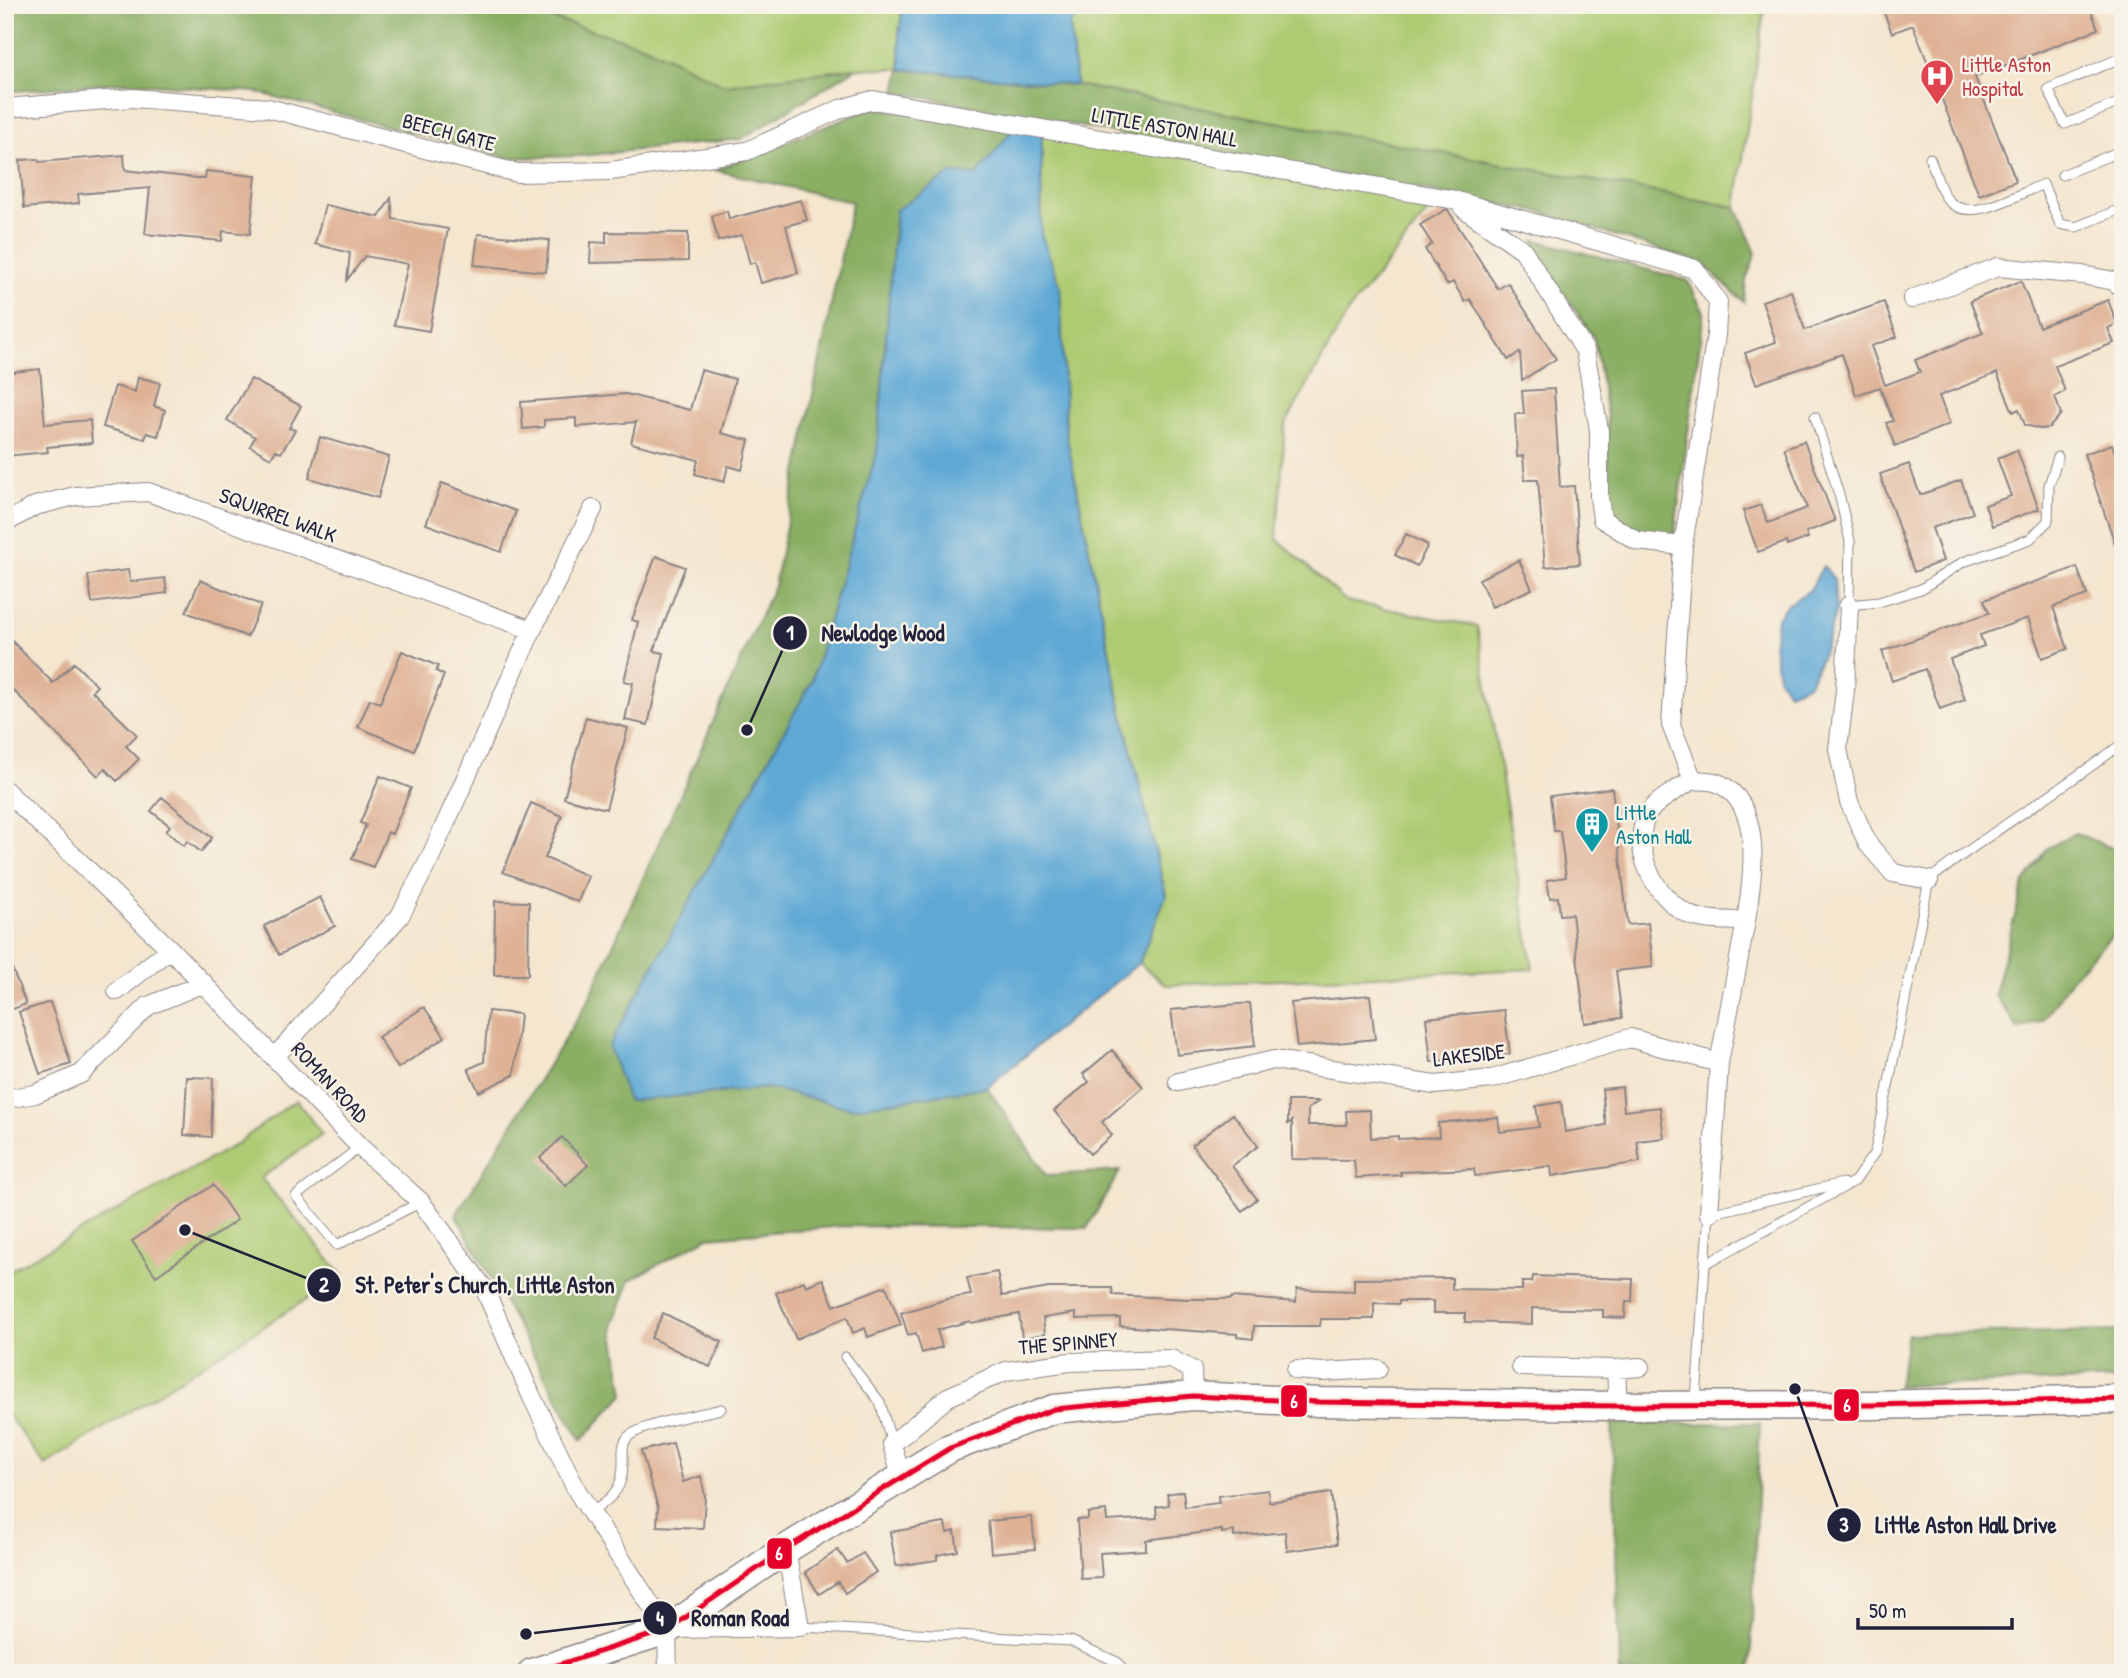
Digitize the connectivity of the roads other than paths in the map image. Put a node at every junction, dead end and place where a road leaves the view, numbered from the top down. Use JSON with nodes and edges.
{"nodes":[{"id":1,"x":2123,"y":57,"type":"edge"},
{"id":2,"x":873,"y":100,"type":"joint"},
{"id":3,"x":2123,"y":101,"type":"edge"},
{"id":4,"x":5,"y":108,"type":"edge"},
{"id":5,"x":2123,"y":150,"type":"edge"},
{"id":6,"x":1930,"y":158,"type":"dead end"},
{"id":7,"x":2062,"y":175,"type":"dead end"},
{"id":8,"x":1450,"y":199,"type":"junction"},
{"id":9,"x":2123,"y":208,"type":"edge"},
{"id":10,"x":2123,"y":289,"type":"edge"},
{"id":11,"x":1912,"y":299,"type":"dead end"},
{"id":12,"x":1815,"y":417,"type":"dead end"},
{"id":13,"x":2058,"y":457,"type":"dead end"},
{"id":14,"x":593,"y":509,"type":"dead end"},
{"id":15,"x":5,"y":523,"type":"edge"},
{"id":16,"x":1683,"y":546,"type":"junction"},
{"id":17,"x":1849,"y":605,"type":"junction"},
{"id":18,"x":532,"y":630,"type":"junction"},
{"id":19,"x":2123,"y":743,"type":"edge"},
{"id":20,"x":1693,"y":780,"type":"junction"},
{"id":21,"x":5,"y":790,"type":"edge"},
{"id":22,"x":1929,"y":880,"type":"junction"},
{"id":23,"x":1746,"y":921,"type":"junction"},
{"id":24,"x":170,"y":949,"type":"junction"},
{"id":25,"x":204,"y":983,"type":"junction"},
{"id":26,"x":117,"y":991,"type":"dead end"},
{"id":27,"x":275,"y":1057,"type":"junction"},
{"id":28,"x":1719,"y":1063,"type":"junction"},
{"id":29,"x":1178,"y":1082,"type":"dead end"},
{"id":30,"x":5,"y":1099,"type":"edge"},
{"id":31,"x":360,"y":1147,"type":"junction"},
{"id":32,"x":1855,"y":1181,"type":"junction"},
{"id":33,"x":421,"y":1202,"type":"junction"},
{"id":34,"x":1709,"y":1214,"type":"junction"},
{"id":35,"x":1705,"y":1264,"type":"junction"},
{"id":36,"x":845,"y":1357,"type":"dead end"},
{"id":37,"x":1521,"y":1367,"type":"dead end"},
{"id":38,"x":1640,"y":1367,"type":"dead end"},
{"id":39,"x":1378,"y":1369,"type":"dead end"},
{"id":40,"x":1616,"y":1369,"type":"junction"},
{"id":41,"x":1296,"y":1370,"type":"dead end"},
{"id":42,"x":1322,"y":1372,"type":"junction"},
{"id":43,"x":1193,"y":1396,"type":"junction"},
{"id":44,"x":2123,"y":1399,"type":"edge"},
{"id":45,"x":1319,"y":1402,"type":"junction"},
{"id":46,"x":1618,"y":1406,"type":"junction"},
{"id":47,"x":1696,"y":1406,"type":"junction"},
{"id":48,"x":721,"y":1409,"type":"dead end"},
{"id":49,"x":892,"y":1444,"type":"junction"},
{"id":50,"x":901,"y":1476,"type":"junction"},
{"id":51,"x":591,"y":1512,"type":"junction"},
{"id":52,"x":786,"y":1549,"type":"junction"},
{"id":53,"x":800,"y":1627,"type":"junction"},
{"id":54,"x":667,"y":1630,"type":"junction"},
{"id":55,"x":532,"y":1673,"type":"edge"},
{"id":56,"x":668,"y":1673,"type":"edge"},
{"id":57,"x":1125,"y":1673,"type":"edge"}],
"edges":[{"from":1,"to":3,"type":"lane"},
{"from":2,"to":4,"type":"street","name":"BEECH GATE"},
{"from":2,"to":8,"type":"street","name":"LITTLE ASTON HALL"},
{"from":5,"to":7,"type":"lane"},
{"from":6,"to":9,"type":"lane"},
{"from":8,"to":16,"type":"street","name":"LITTLE ASTON HALL"},
{"from":8,"to":16,"type":"street","name":"LITTLE ASTON HALL"},
{"from":10,"to":11,"type":"street"},
{"from":12,"to":17,"type":"lane"},
{"from":13,"to":17,"type":"lane"},
{"from":14,"to":18,"type":"street"},
{"from":15,"to":18,"type":"street","name":"SQUIRREL WALK"},
{"from":16,"to":20,"type":"street","name":"LITTLE ASTON HALL"},
{"from":17,"to":22,"type":"street"},
{"from":18,"to":27,"type":"street"},
{"from":19,"to":22,"type":"lane"},
{"from":20,"to":23,"type":"street"},
{"from":20,"to":23,"type":"street"},
{"from":21,"to":24,"type":"street","name":"ROMAN ROAD"},
{"from":22,"to":32,"type":"lane"},
{"from":23,"to":28,"type":"street"},
{"from":24,"to":25,"type":"street","name":"ROMAN ROAD"},
{"from":24,"to":26,"type":"street"},
{"from":25,"to":27,"type":"street","name":"ROMAN ROAD"},
{"from":25,"to":30,"type":"street"},
{"from":27,"to":31,"type":"street","name":"ROMAN ROAD"},
{"from":28,"to":29,"type":"street","name":"LAKESIDE"},
{"from":28,"to":34,"type":"street"},
{"from":31,"to":33,"type":"street","name":"ROMAN ROAD"},
{"from":31,"to":33,"type":"lane"},
{"from":32,"to":34,"type":"lane"},
{"from":32,"to":35,"type":"lane"},
{"from":33,"to":51,"type":"street","name":"ROMAN ROAD"},
{"from":34,"to":35,"type":"lane"},
{"from":35,"to":47,"type":"lane"},
{"from":36,"to":49,"type":"lane"},
{"from":37,"to":40,"type":"street"},
{"from":38,"to":40,"type":"street"},
{"from":39,"to":42,"type":"street"},
{"from":40,"to":46,"type":"street"},
{"from":41,"to":42,"type":"street"},
{"from":42,"to":45,"type":"street"},
{"from":43,"to":45,"type":"main road"},
{"from":43,"to":49,"type":"street","name":"THE SPINNEY"},
{"from":43,"to":50,"type":"main road"},
{"from":44,"to":47,"type":"main road"},
{"from":45,"to":46,"type":"main road"},
{"from":46,"to":47,"type":"main road"},
{"from":48,"to":51,"type":"lane"},
{"from":49,"to":50,"type":"street"},
{"from":50,"to":52,"type":"main road"},
{"from":51,"to":54,"type":"street","name":"ROMAN ROAD"},
{"from":52,"to":53,"type":"street"},
{"from":52,"to":54,"type":"main road"},
{"from":53,"to":54,"type":"street"},
{"from":53,"to":57,"type":"lane"},
{"from":54,"to":55,"type":"main road"},
{"from":54,"to":56,"type":"street"}]}
